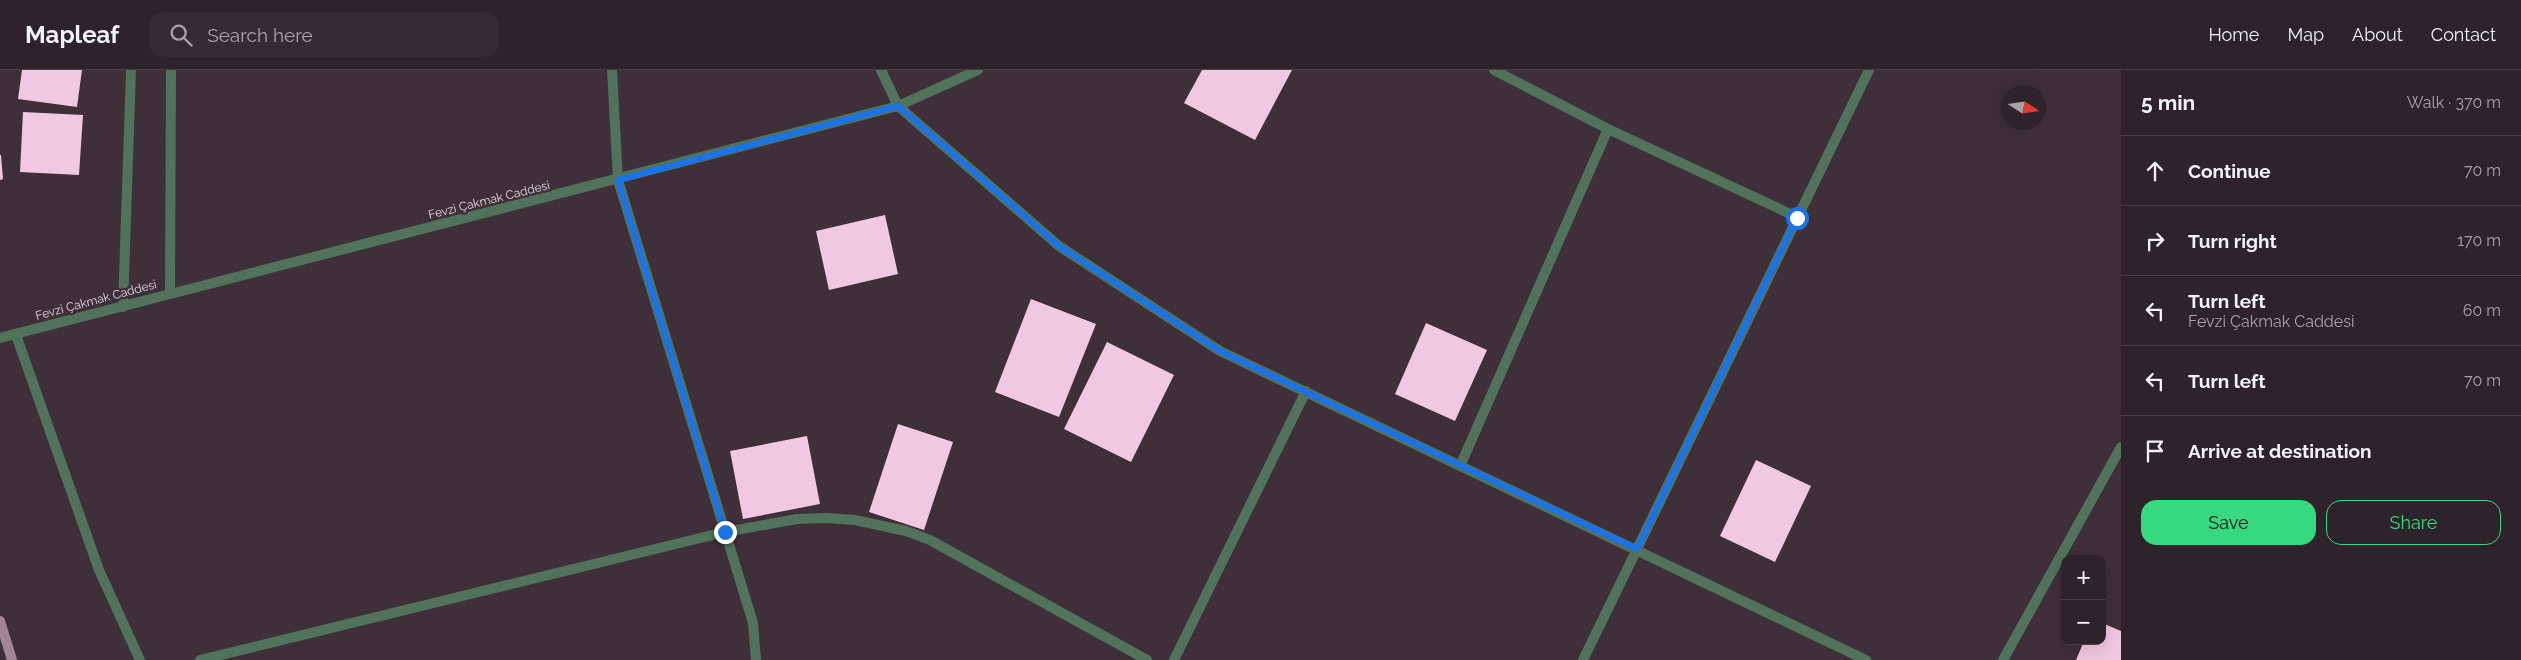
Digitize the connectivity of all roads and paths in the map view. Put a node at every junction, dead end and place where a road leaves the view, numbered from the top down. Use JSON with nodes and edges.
{"nodes":[{"id":1,"x":131,"y":70,"type":"edge"},
{"id":2,"x":171,"y":70,"type":"edge"},
{"id":3,"x":612,"y":70,"type":"edge"},
{"id":4,"x":881,"y":70,"type":"edge"},
{"id":5,"x":978,"y":70,"type":"edge"},
{"id":6,"x":1494,"y":70,"type":"edge"},
{"id":7,"x":1869,"y":70,"type":"edge"},
{"id":8,"x":898,"y":106,"type":"junction"},
{"id":9,"x":1608,"y":129,"type":"junction"},
{"id":10,"x":618,"y":180,"type":"junction"},
{"id":11,"x":1797,"y":218,"type":"junction"},
{"id":12,"x":170,"y":293,"type":"junction"},
{"id":13,"x":123,"y":308,"type":"junction"},
{"id":14,"x":16,"y":334,"type":"junction"},
{"id":15,"x":0,"y":338,"type":"edge"},
{"id":16,"x":1306,"y":391,"type":"junction"},
{"id":17,"x":2121,"y":447,"type":"edge"},
{"id":18,"x":1460,"y":464,"type":"junction"},
{"id":19,"x":725,"y":532,"type":"junction"},
{"id":20,"x":1637,"y":549,"type":"junction"},
{"id":21,"x":140,"y":660,"type":"edge"},
{"id":22,"x":200,"y":660,"type":"edge"},
{"id":23,"x":756,"y":660,"type":"edge"},
{"id":24,"x":1147,"y":660,"type":"edge"},
{"id":25,"x":1174,"y":660,"type":"edge"},
{"id":26,"x":1583,"y":660,"type":"edge"},
{"id":27,"x":1866,"y":660,"type":"edge"},
{"id":28,"x":2003,"y":660,"type":"edge"}],
"edges":[{"from":1,"to":13,"type":"street"},
{"from":2,"to":12,"type":"street"},
{"from":3,"to":10,"type":"street"},
{"from":4,"to":8,"type":"street"},
{"from":5,"to":8,"type":"street","name":"Fevzi Çakmak Caddesi"},
{"from":6,"to":9,"type":"street"},
{"from":7,"to":11,"type":"street"},
{"from":8,"to":10,"type":"street","name":"Fevzi Çakmak Caddesi"},
{"from":8,"to":16,"type":"street"},
{"from":9,"to":11,"type":"street"},
{"from":9,"to":18,"type":"street"},
{"from":10,"to":12,"type":"street","name":"Fevzi Çakmak Caddesi"},
{"from":10,"to":19,"type":"street"},
{"from":11,"to":20,"type":"street"},
{"from":12,"to":13,"type":"street","name":"Fevzi Çakmak Caddesi"},
{"from":13,"to":14,"type":"street","name":"Fevzi Çakmak Caddesi"},
{"from":14,"to":15,"type":"street","name":"Fevzi Çakmak Caddesi"},
{"from":14,"to":21,"type":"street"},
{"from":16,"to":18,"type":"street"},
{"from":16,"to":25,"type":"street"},
{"from":17,"to":28,"type":"street"},
{"from":18,"to":20,"type":"street"},
{"from":19,"to":22,"type":"street"},
{"from":19,"to":23,"type":"street"},
{"from":19,"to":24,"type":"street"},
{"from":20,"to":26,"type":"street"},
{"from":20,"to":27,"type":"street"}]}
